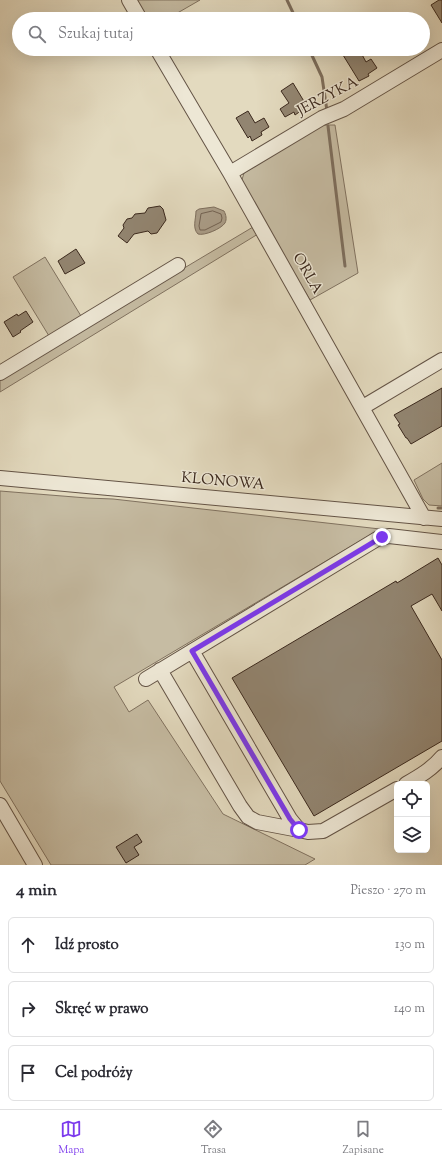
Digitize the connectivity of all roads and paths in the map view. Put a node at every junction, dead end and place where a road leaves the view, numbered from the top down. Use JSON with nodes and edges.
{"nodes":[{"id":1,"x":129,"y":0,"type":"edge"},
{"id":2,"x":136,"y":12,"type":"edge"},
{"id":3,"x":442,"y":50,"type":"edge"},
{"id":4,"x":161,"y":56,"type":"edge"},
{"id":5,"x":230,"y":173,"type":"junction"},
{"id":6,"x":178,"y":265,"type":"dead end"},
{"id":7,"x":442,"y":360,"type":"edge"},
{"id":8,"x":0,"y":373,"type":"edge"},
{"id":9,"x":363,"y":407,"type":"junction"},
{"id":10,"x":0,"y":478,"type":"edge"},
{"id":11,"x":424,"y":518,"type":"junction"},
{"id":12,"x":442,"y":520,"type":"edge"},
{"id":13,"x":442,"y":542,"type":"edge"},
{"id":14,"x":192,"y":651,"type":"junction"},
{"id":15,"x":160,"y":670,"type":"junction"},
{"id":16,"x":146,"y":679,"type":"dead end"},
{"id":17,"x":442,"y":757,"type":"edge"},
{"id":18,"x":411,"y":781,"type":"edge"},
{"id":19,"x":394,"y":791,"type":"edge"},
{"id":20,"x":0,"y":805,"type":"edge"},
{"id":21,"x":299,"y":830,"type":"junction"},
{"id":22,"x":35,"y":865,"type":"edge"}],
"edges":[{"from":1,"to":2,"type":"street"},
{"from":3,"to":5,"type":"street","name":"JERZYKA"},
{"from":4,"to":5,"type":"street","name":"ORLA"},
{"from":5,"to":9,"type":"street","name":"ORLA"},
{"from":6,"to":8,"type":"street"},
{"from":7,"to":9,"type":"street"},
{"from":9,"to":11,"type":"street","name":"ORLA"},
{"from":10,"to":11,"type":"street","name":"KLONOWA"},
{"from":11,"to":12,"type":"street","name":"KLONOWA"},
{"from":13,"to":14,"type":"street"},
{"from":14,"to":15,"type":"street"},
{"from":14,"to":21,"type":"street"},
{"from":15,"to":16,"type":"street"},
{"from":15,"to":21,"type":"street"},
{"from":17,"to":18,"type":"street"},
{"from":19,"to":21,"type":"street"},
{"from":20,"to":22,"type":"street"}]}
